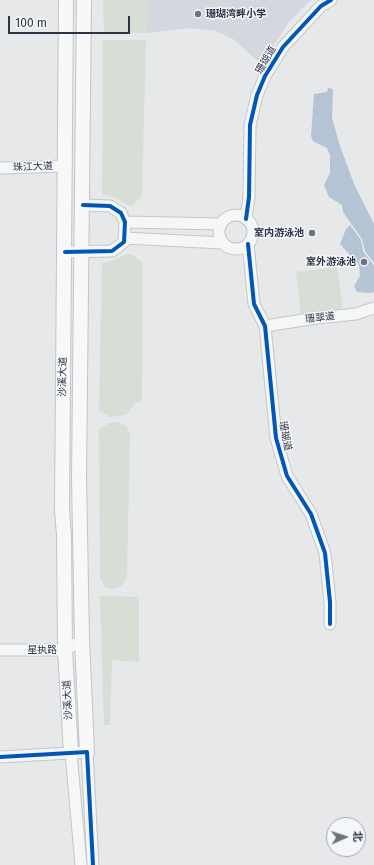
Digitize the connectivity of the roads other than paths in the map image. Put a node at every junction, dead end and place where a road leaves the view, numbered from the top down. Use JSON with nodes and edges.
{"nodes":[{"id":1,"x":66,"y":0,"type":"edge"},
{"id":2,"x":84,"y":0,"type":"edge"},
{"id":3,"x":331,"y":0,"type":"edge"},
{"id":4,"x":66,"y":166,"type":"junction"},
{"id":5,"x":0,"y":168,"type":"edge"},
{"id":6,"x":83,"y":205,"type":"junction"},
{"id":7,"x":246,"y":219,"type":"junction"},
{"id":8,"x":125,"y":222,"type":"junction"},
{"id":9,"x":221,"y":224,"type":"junction"},
{"id":10,"x":125,"y":238,"type":"junction"},
{"id":11,"x":222,"y":243,"type":"junction"},
{"id":12,"x":248,"y":244,"type":"junction"},
{"id":13,"x":65,"y":252,"type":"junction"},
{"id":14,"x":82,"y":253,"type":"junction"},
{"id":15,"x":374,"y":308,"type":"edge"},
{"id":16,"x":265,"y":326,"type":"junction"},
{"id":17,"x":330,"y":624,"type":"dead end"},
{"id":18,"x":82,"y":640,"type":"junction"},
{"id":19,"x":0,"y":650,"type":"edge"},
{"id":20,"x":65,"y":650,"type":"junction"},
{"id":21,"x":86,"y":752,"type":"junction"},
{"id":22,"x":71,"y":753,"type":"junction"},
{"id":23,"x":0,"y":757,"type":"edge"},
{"id":24,"x":81,"y":865,"type":"edge"},
{"id":25,"x":93,"y":865,"type":"edge"}],
"edges":[{"from":1,"to":4,"type":"main road","name":"沙溪大道"},
{"from":2,"to":6,"type":"main road","name":"沙溪大道"},
{"from":3,"to":7,"type":"street","name":"珊瑚道"},
{"from":4,"to":5,"type":"street","name":"珠江大道"},
{"from":4,"to":13,"type":"main road","name":"沙溪大道"},
{"from":6,"to":8,"type":"street"},
{"from":6,"to":14,"type":"main road","name":"沙溪大道"},
{"from":7,"to":9,"type":"street"},
{"from":7,"to":12,"type":"street"},
{"from":8,"to":9,"type":"street"},
{"from":8,"to":10,"type":"street"},
{"from":9,"to":11,"type":"street"},
{"from":10,"to":11,"type":"street"},
{"from":10,"to":14,"type":"street"},
{"from":11,"to":12,"type":"street"},
{"from":12,"to":16,"type":"street","name":"珊瑚道"},
{"from":13,"to":14,"type":"street"},
{"from":13,"to":20,"type":"main road","name":"沙溪大道"},
{"from":14,"to":18,"type":"main road","name":"沙溪大道"},
{"from":15,"to":16,"type":"street","name":"珊翠道"},
{"from":16,"to":17,"type":"street","name":"珊瑚道"},
{"from":18,"to":20,"type":"street","name":"星执路"},
{"from":18,"to":21,"type":"main road","name":"沙溪大道"},
{"from":19,"to":20,"type":"street","name":"星执路"},
{"from":20,"to":22,"type":"main road","name":"沙溪大道"},
{"from":21,"to":22,"type":"street"},
{"from":21,"to":25,"type":"street"},
{"from":22,"to":23,"type":"street"},
{"from":22,"to":24,"type":"street"}]}
